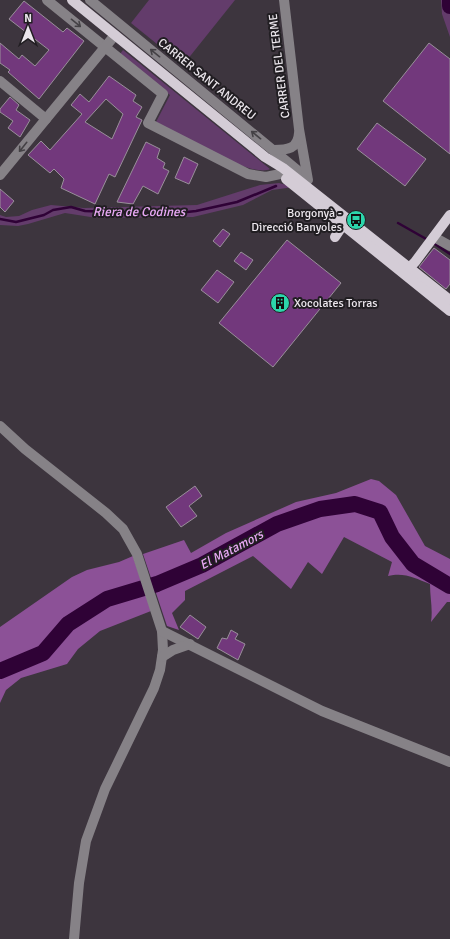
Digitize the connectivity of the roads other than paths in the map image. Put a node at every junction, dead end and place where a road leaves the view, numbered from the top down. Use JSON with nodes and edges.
{"nodes":[{"id":1,"x":47,"y":0,"type":"edge"},
{"id":2,"x":72,"y":0,"type":"edge"},
{"id":3,"x":90,"y":0,"type":"edge"},
{"id":4,"x":284,"y":0,"type":"edge"},
{"id":5,"x":115,"y":34,"type":"junction"},
{"id":6,"x":105,"y":47,"type":"junction"},
{"id":7,"x":0,"y":81,"type":"edge"},
{"id":8,"x":46,"y":119,"type":"junction"},
{"id":9,"x":299,"y":129,"type":"junction"},
{"id":10,"x":274,"y":150,"type":"junction"},
{"id":11,"x":265,"y":157,"type":"junction"},
{"id":12,"x":280,"y":174,"type":"junction"},
{"id":13,"x":0,"y":175,"type":"edge"},
{"id":14,"x":307,"y":178,"type":"junction"},
{"id":15,"x":312,"y":190,"type":"junction"},
{"id":16,"x":324,"y":210,"type":"junction"},
{"id":17,"x":450,"y":215,"type":"edge"},
{"id":18,"x":342,"y":226,"type":"junction"},
{"id":19,"x":335,"y":237,"type":"junction"},
{"id":20,"x":434,"y":237,"type":"junction"},
{"id":21,"x":367,"y":245,"type":"junction"},
{"id":22,"x":450,"y":246,"type":"edge"},
{"id":23,"x":383,"y":247,"type":"junction"},
{"id":24,"x":412,"y":266,"type":"junction"},
{"id":25,"x":450,"y":300,"type":"edge"},
{"id":26,"x":450,"y":310,"type":"edge"},
{"id":27,"x":0,"y":426,"type":"edge"},
{"id":28,"x":161,"y":625,"type":"junction"},
{"id":29,"x":190,"y":644,"type":"junction"},
{"id":30,"x":162,"y":657,"type":"junction"},
{"id":31,"x":450,"y":762,"type":"edge"},
{"id":32,"x":74,"y":939,"type":"edge"}],
"edges":[{"from":1,"to":6,"type":"street","one_way":true},
{"from":2,"to":5,"type":"main road"},
{"from":10,"to":3,"type":"street","name":"CARRER SANT ANDREU","one_way":true},
{"from":4,"to":9,"type":"street","name":"CARRER DEL TERME"},
{"from":5,"to":6,"type":"street"},
{"from":5,"to":11,"type":"main road"},
{"from":6,"to":8,"type":"street"},
{"from":6,"to":12,"type":"street"},
{"from":7,"to":8,"type":"street"},
{"from":8,"to":13,"type":"street","one_way":true},
{"from":9,"to":10,"type":"street"},
{"from":9,"to":14,"type":"street","name":"CARRER DEL TERME"},
{"from":10,"to":14,"type":"street","name":"CARRER SANT ANDREU"},
{"from":11,"to":12,"type":"main road"},
{"from":11,"to":15,"type":"main road"},
{"from":12,"to":16,"type":"main road"},
{"from":14,"to":15,"type":"street"},
{"from":15,"to":18,"type":"main road"},
{"from":15,"to":23,"type":"main road"},
{"from":16,"to":18,"type":"main road"},
{"from":16,"to":19,"type":"main road"},
{"from":17,"to":20,"type":"main road"},
{"from":18,"to":19,"type":"main road"},
{"from":18,"to":21,"type":"main road"},
{"from":18,"to":23,"type":"main road"},
{"from":19,"to":21,"type":"main road"},
{"from":20,"to":22,"type":"street"},
{"from":20,"to":24,"type":"main road"},
{"from":21,"to":24,"type":"main road"},
{"from":21,"to":26,"type":"main road"},
{"from":23,"to":24,"type":"main road"},
{"from":24,"to":25,"type":"main road"},
{"from":24,"to":26,"type":"main road"},
{"from":27,"to":28,"type":"street"},
{"from":28,"to":29,"type":"street"},
{"from":28,"to":30,"type":"street"},
{"from":29,"to":30,"type":"street"},
{"from":29,"to":31,"type":"street"},
{"from":30,"to":32,"type":"street"}]}
